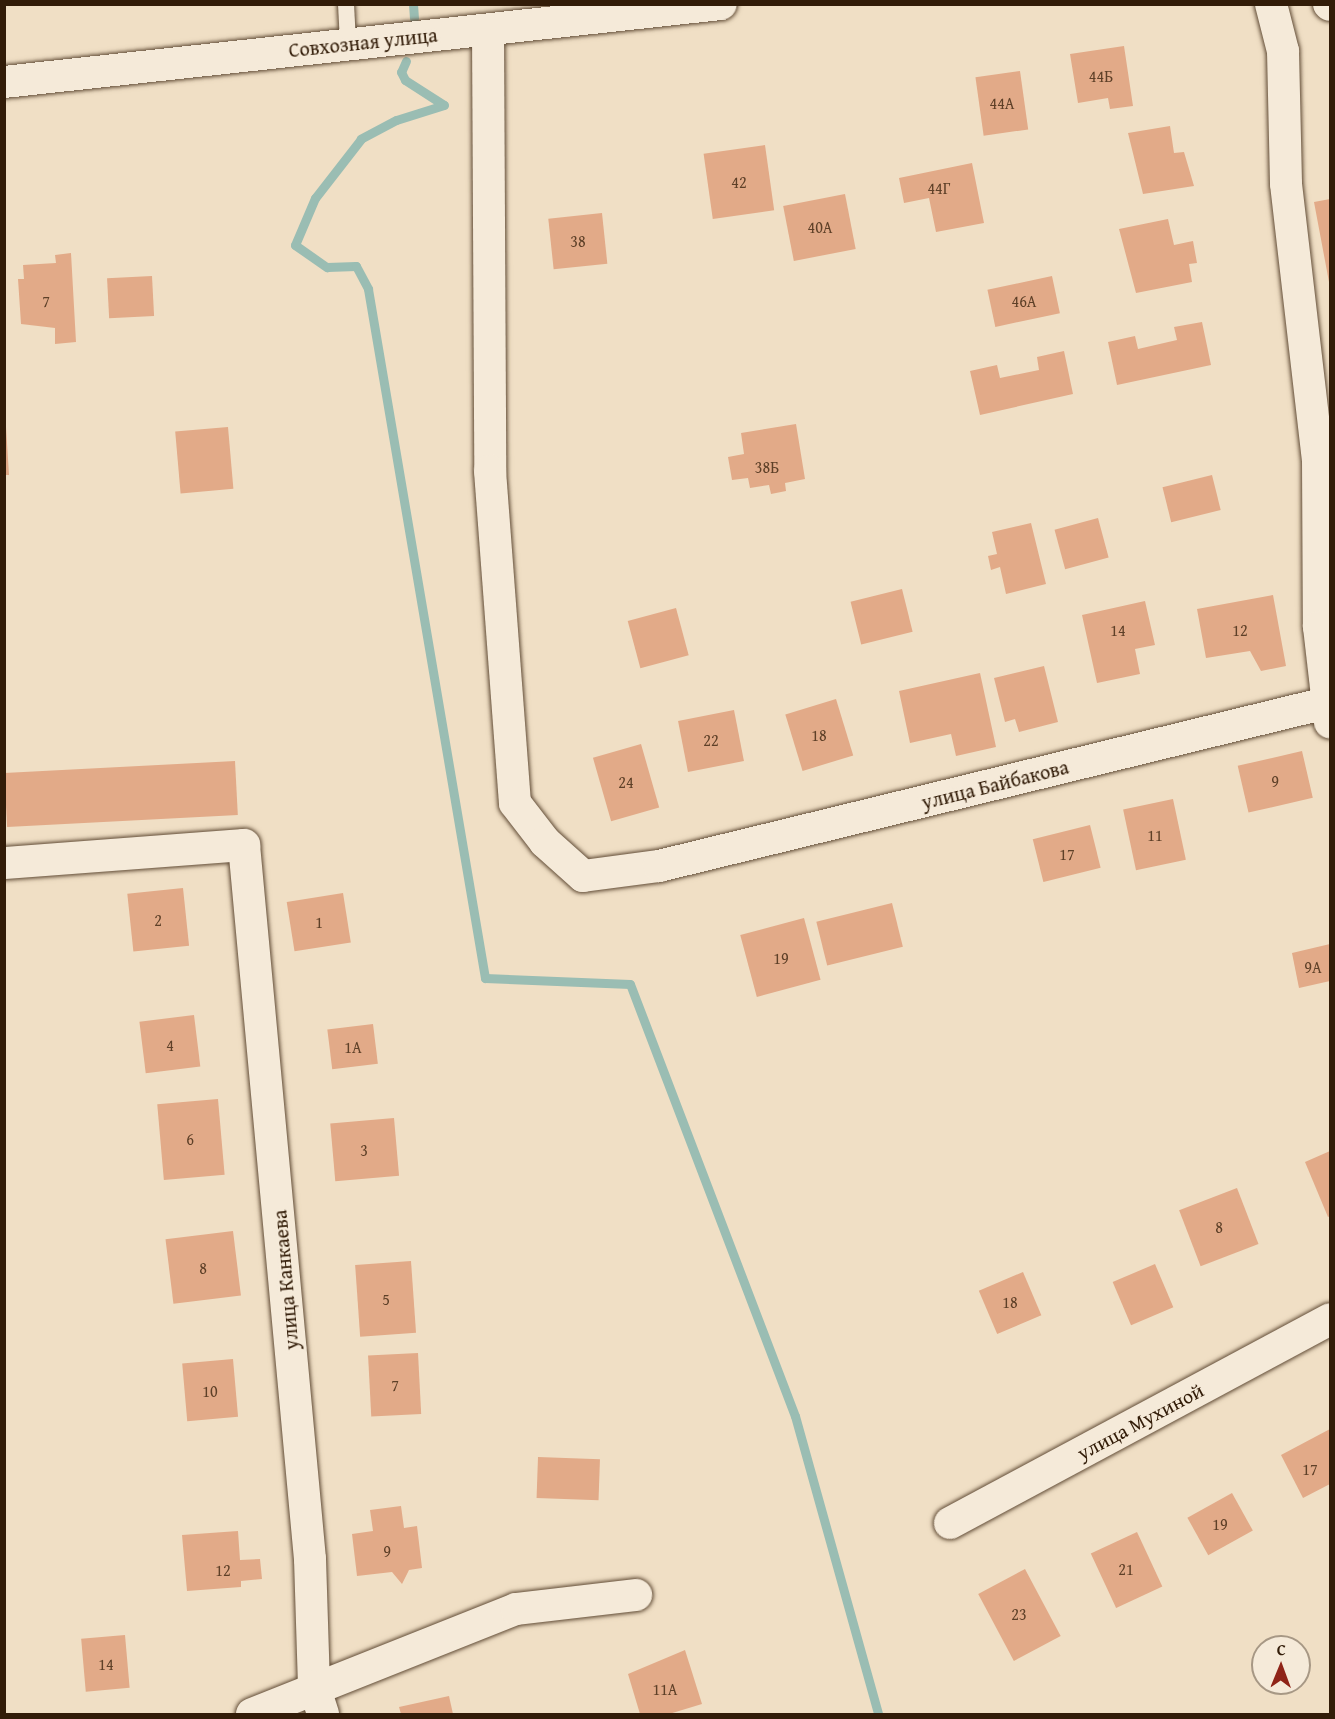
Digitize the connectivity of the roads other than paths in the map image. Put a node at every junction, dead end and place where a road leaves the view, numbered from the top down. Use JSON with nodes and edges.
{"nodes":[{"id":1,"x":346,"y":4,"type":"edge"},
{"id":2,"x":721,"y":4,"type":"edge"},
{"id":3,"x":1271,"y":4,"type":"edge"},
{"id":4,"x":488,"y":30,"type":"junction"},
{"id":5,"x":348,"y":42,"type":"junction"},
{"id":6,"x":4,"y":82,"type":"edge"},
{"id":7,"x":1329,"y":710,"type":"edge"},
{"id":8,"x":4,"y":863,"type":"edge"},
{"id":9,"x":1330,"y":1319,"type":"edge"},
{"id":10,"x":950,"y":1523,"type":"dead end"},
{"id":11,"x":636,"y":1595,"type":"dead end"},
{"id":12,"x":319,"y":1700,"type":"edge"},
{"id":13,"x":252,"y":1714,"type":"edge"}],
"edges":[{"from":1,"to":5,"type":"lane"},
{"from":2,"to":4,"type":"street","name":"Совхозная улица"},
{"from":3,"to":7,"type":"street"},
{"from":4,"to":5,"type":"street","name":"Совхозная улица"},
{"from":4,"to":7,"type":"street","name":"улица Байбакова"},
{"from":5,"to":6,"type":"street","name":"Совхозная улица"},
{"from":8,"to":12,"type":"street","name":"улица Канкаева"},
{"from":9,"to":10,"type":"street","name":"улица Мухиной"},
{"from":11,"to":12,"type":"street"},
{"from":12,"to":13,"type":"street"}]}
